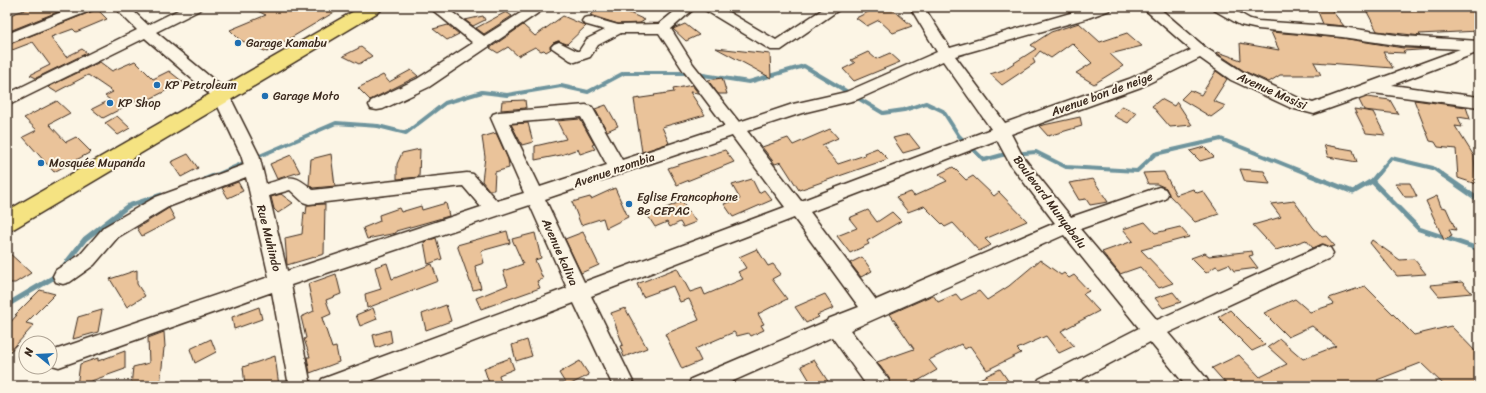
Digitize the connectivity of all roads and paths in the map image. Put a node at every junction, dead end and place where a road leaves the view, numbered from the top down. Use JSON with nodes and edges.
{"nodes":[{"id":1,"x":88,"y":7,"type":"edge"},
{"id":2,"x":121,"y":7,"type":"edge"},
{"id":3,"x":195,"y":7,"type":"edge"},
{"id":4,"x":374,"y":7,"type":"edge"},
{"id":5,"x":436,"y":7,"type":"edge"},
{"id":6,"x":540,"y":7,"type":"edge"},
{"id":7,"x":688,"y":7,"type":"edge"},
{"id":8,"x":710,"y":7,"type":"edge"},
{"id":9,"x":836,"y":7,"type":"edge"},
{"id":10,"x":917,"y":7,"type":"edge"},
{"id":11,"x":1105,"y":7,"type":"edge"},
{"id":12,"x":1149,"y":7,"type":"edge"},
{"id":13,"x":1219,"y":7,"type":"edge"},
{"id":14,"x":589,"y":20,"type":"dead end"},
{"id":15,"x":663,"y":28,"type":"junction"},
{"id":16,"x":618,"y":29,"type":"junction"},
{"id":17,"x":146,"y":31,"type":"junction"},
{"id":18,"x":7,"y":39,"type":"edge"},
{"id":19,"x":484,"y":43,"type":"junction"},
{"id":20,"x":1479,"y":46,"type":"edge"},
{"id":21,"x":559,"y":48,"type":"dead end"},
{"id":22,"x":1201,"y":51,"type":"junction"},
{"id":23,"x":946,"y":54,"type":"junction"},
{"id":24,"x":1372,"y":88,"type":"junction"},
{"id":25,"x":221,"y":95,"type":"junction"},
{"id":26,"x":7,"y":101,"type":"edge"},
{"id":27,"x":1479,"y":102,"type":"edge"},
{"id":28,"x":377,"y":105,"type":"dead end"},
{"id":29,"x":735,"y":129,"type":"junction"},
{"id":30,"x":1001,"y":130,"type":"junction"},
{"id":31,"x":252,"y":162,"type":"junction"},
{"id":32,"x":618,"y":169,"type":"junction"},
{"id":33,"x":258,"y":193,"type":"junction"},
{"id":34,"x":1159,"y":194,"type":"dead end"},
{"id":35,"x":535,"y":197,"type":"junction"},
{"id":36,"x":494,"y":210,"type":"junction"},
{"id":37,"x":798,"y":210,"type":"junction"},
{"id":38,"x":7,"y":222,"type":"edge"},
{"id":39,"x":1067,"y":226,"type":"junction"},
{"id":40,"x":1323,"y":253,"type":"dead end"},
{"id":41,"x":63,"y":276,"type":"dead end"},
{"id":42,"x":280,"y":281,"type":"junction"},
{"id":43,"x":579,"y":293,"type":"junction"},
{"id":44,"x":872,"y":310,"type":"junction"},
{"id":45,"x":835,"y":325,"type":"junction"},
{"id":46,"x":1153,"y":331,"type":"junction"},
{"id":47,"x":60,"y":358,"type":"dead end"},
{"id":48,"x":300,"y":386,"type":"edge"},
{"id":49,"x":330,"y":386,"type":"edge"},
{"id":50,"x":624,"y":386,"type":"edge"},
{"id":51,"x":699,"y":386,"type":"edge"},
{"id":52,"x":880,"y":386,"type":"edge"},
{"id":53,"x":1047,"y":386,"type":"edge"},
{"id":54,"x":1199,"y":386,"type":"edge"}],
"edges":[{"from":1,"to":18,"type":"street"},
{"from":2,"to":17,"type":"street"},
{"from":3,"to":17,"type":"street"},
{"from":4,"to":25,"type":"highway"},
{"from":5,"to":19,"type":"street"},
{"from":6,"to":19,"type":"street"},
{"from":7,"to":15,"type":"street"},
{"from":8,"to":9,"type":"street"},
{"from":10,"to":23,"type":"street","name":"Boulevard Munyabelu"},
{"from":11,"to":23,"type":"street","name":"Avenue nzombia"},
{"from":12,"to":22,"type":"street","name":"Avenue Masisi"},
{"from":13,"to":20,"type":"street"},
{"from":14,"to":16,"type":"street"},
{"from":15,"to":16,"type":"street"},
{"from":15,"to":29,"type":"street"},
{"from":16,"to":21,"type":"street"},
{"from":17,"to":25,"type":"street"},
{"from":17,"to":26,"type":"street"},
{"from":19,"to":28,"type":"street"},
{"from":20,"to":24,"type":"street","name":"Avenue Masisi"},
{"from":22,"to":24,"type":"street","name":"Avenue Masisi"},
{"from":22,"to":30,"type":"street","name":"Avenue bon de neige"},
{"from":23,"to":29,"type":"street","name":"Avenue nzombia"},
{"from":23,"to":30,"type":"street","name":"Boulevard Munyabelu"},
{"from":24,"to":27,"type":"street"},
{"from":25,"to":31,"type":"street","name":"Rue Muhindo"},
{"from":25,"to":38,"type":"highway"},
{"from":29,"to":32,"type":"street","name":"Avenue nzombia"},
{"from":29,"to":37,"type":"street"},
{"from":30,"to":37,"type":"street","name":"Avenue bon de neige"},
{"from":30,"to":39,"type":"street","name":"Boulevard Munyabelu"},
{"from":31,"to":33,"type":"street","name":"Rue Muhindo"},
{"from":31,"to":41,"type":"street"},
{"from":32,"to":35,"type":"street","name":"Avenue nzombia"},
{"from":32,"to":35,"type":"street","name":"Avenue kaliva"},
{"from":33,"to":36,"type":"street"},
{"from":33,"to":42,"type":"street","name":"Rue Muhindo"},
{"from":34,"to":39,"type":"street"},
{"from":35,"to":36,"type":"street","name":"Avenue nzombia"},
{"from":35,"to":43,"type":"street","name":"Avenue kaliva"},
{"from":36,"to":42,"type":"street","name":"Avenue nzombia"},
{"from":37,"to":43,"type":"street","name":"Avenue bon de neige"},
{"from":37,"to":44,"type":"street"},
{"from":39,"to":44,"type":"street"},
{"from":39,"to":46,"type":"street","name":"Boulevard Munyabelu"},
{"from":40,"to":46,"type":"street"},
{"from":42,"to":47,"type":"street","name":"Avenue nzombia"},
{"from":42,"to":48,"type":"street","name":"Rue Muhindo"},
{"from":43,"to":49,"type":"street","name":"Avenue bon de neige"},
{"from":43,"to":50,"type":"street","name":"Avenue kaliva"},
{"from":44,"to":45,"type":"street"},
{"from":45,"to":51,"type":"street"},
{"from":45,"to":52,"type":"street"},
{"from":46,"to":53,"type":"street"},
{"from":46,"to":54,"type":"street","name":"Boulevard Munyabelu"}]}
